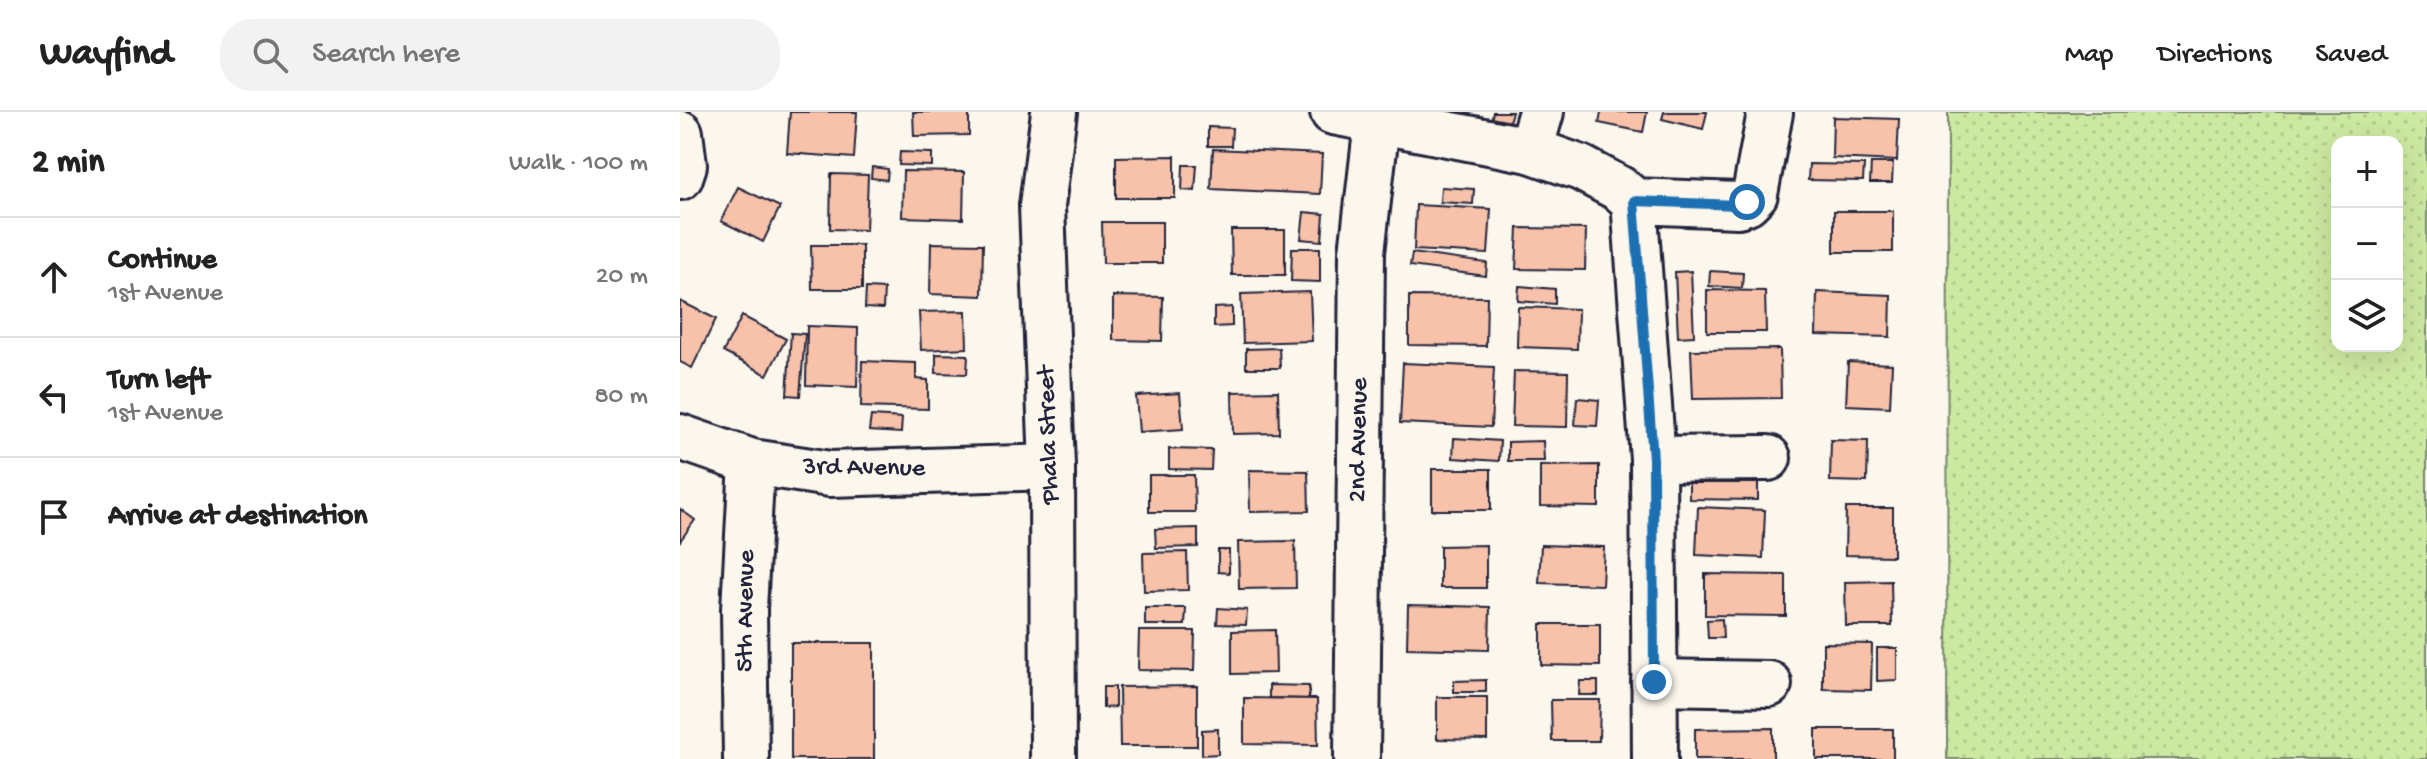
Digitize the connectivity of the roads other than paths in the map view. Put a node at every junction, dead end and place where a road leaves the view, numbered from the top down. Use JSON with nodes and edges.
{"nodes":[{"id":1,"x":1054,"y":112,"type":"edge"},
{"id":2,"x":1333,"y":112,"type":"edge"},
{"id":3,"x":1770,"y":113,"type":"edge"},
{"id":4,"x":1377,"y":123,"type":"junction"},
{"id":5,"x":1536,"y":131,"type":"edge"},
{"id":6,"x":680,"y":133,"type":"edge"},
{"id":7,"x":680,"y":177,"type":"edge"},
{"id":8,"x":1634,"y":201,"type":"junction"},
{"id":9,"x":680,"y":437,"type":"edge"},
{"id":10,"x":1768,"y":458,"type":"dead end"},
{"id":11,"x":1653,"y":459,"type":"junction"},
{"id":12,"x":752,"y":462,"type":"junction"},
{"id":13,"x":1052,"y":467,"type":"junction"},
{"id":14,"x":1654,"y":682,"type":"junction"},
{"id":15,"x":1769,"y":684,"type":"dead end"},
{"id":16,"x":746,"y":759,"type":"edge"},
{"id":17,"x":1053,"y":759,"type":"edge"},
{"id":18,"x":1357,"y":759,"type":"edge"},
{"id":19,"x":1655,"y":759,"type":"edge"}],
"edges":[{"from":1,"to":13,"type":"street","name":"Phala Street"},
{"from":2,"to":4,"type":"street"},
{"from":3,"to":8,"type":"street"},
{"from":4,"to":5,"type":"street"},
{"from":4,"to":18,"type":"street","name":"2nd Avenue"},
{"from":5,"to":8,"type":"street"},
{"from":6,"to":7,"type":"street"},
{"from":8,"to":11,"type":"street"},
{"from":9,"to":12,"type":"street","name":"3rd Avenue"},
{"from":10,"to":11,"type":"street"},
{"from":11,"to":14,"type":"street"},
{"from":12,"to":13,"type":"street","name":"3rd Avenue"},
{"from":12,"to":16,"type":"street","name":"5th Avenue"},
{"from":13,"to":17,"type":"street","name":"Phala Street"},
{"from":14,"to":15,"type":"street"},
{"from":14,"to":19,"type":"street"}]}
